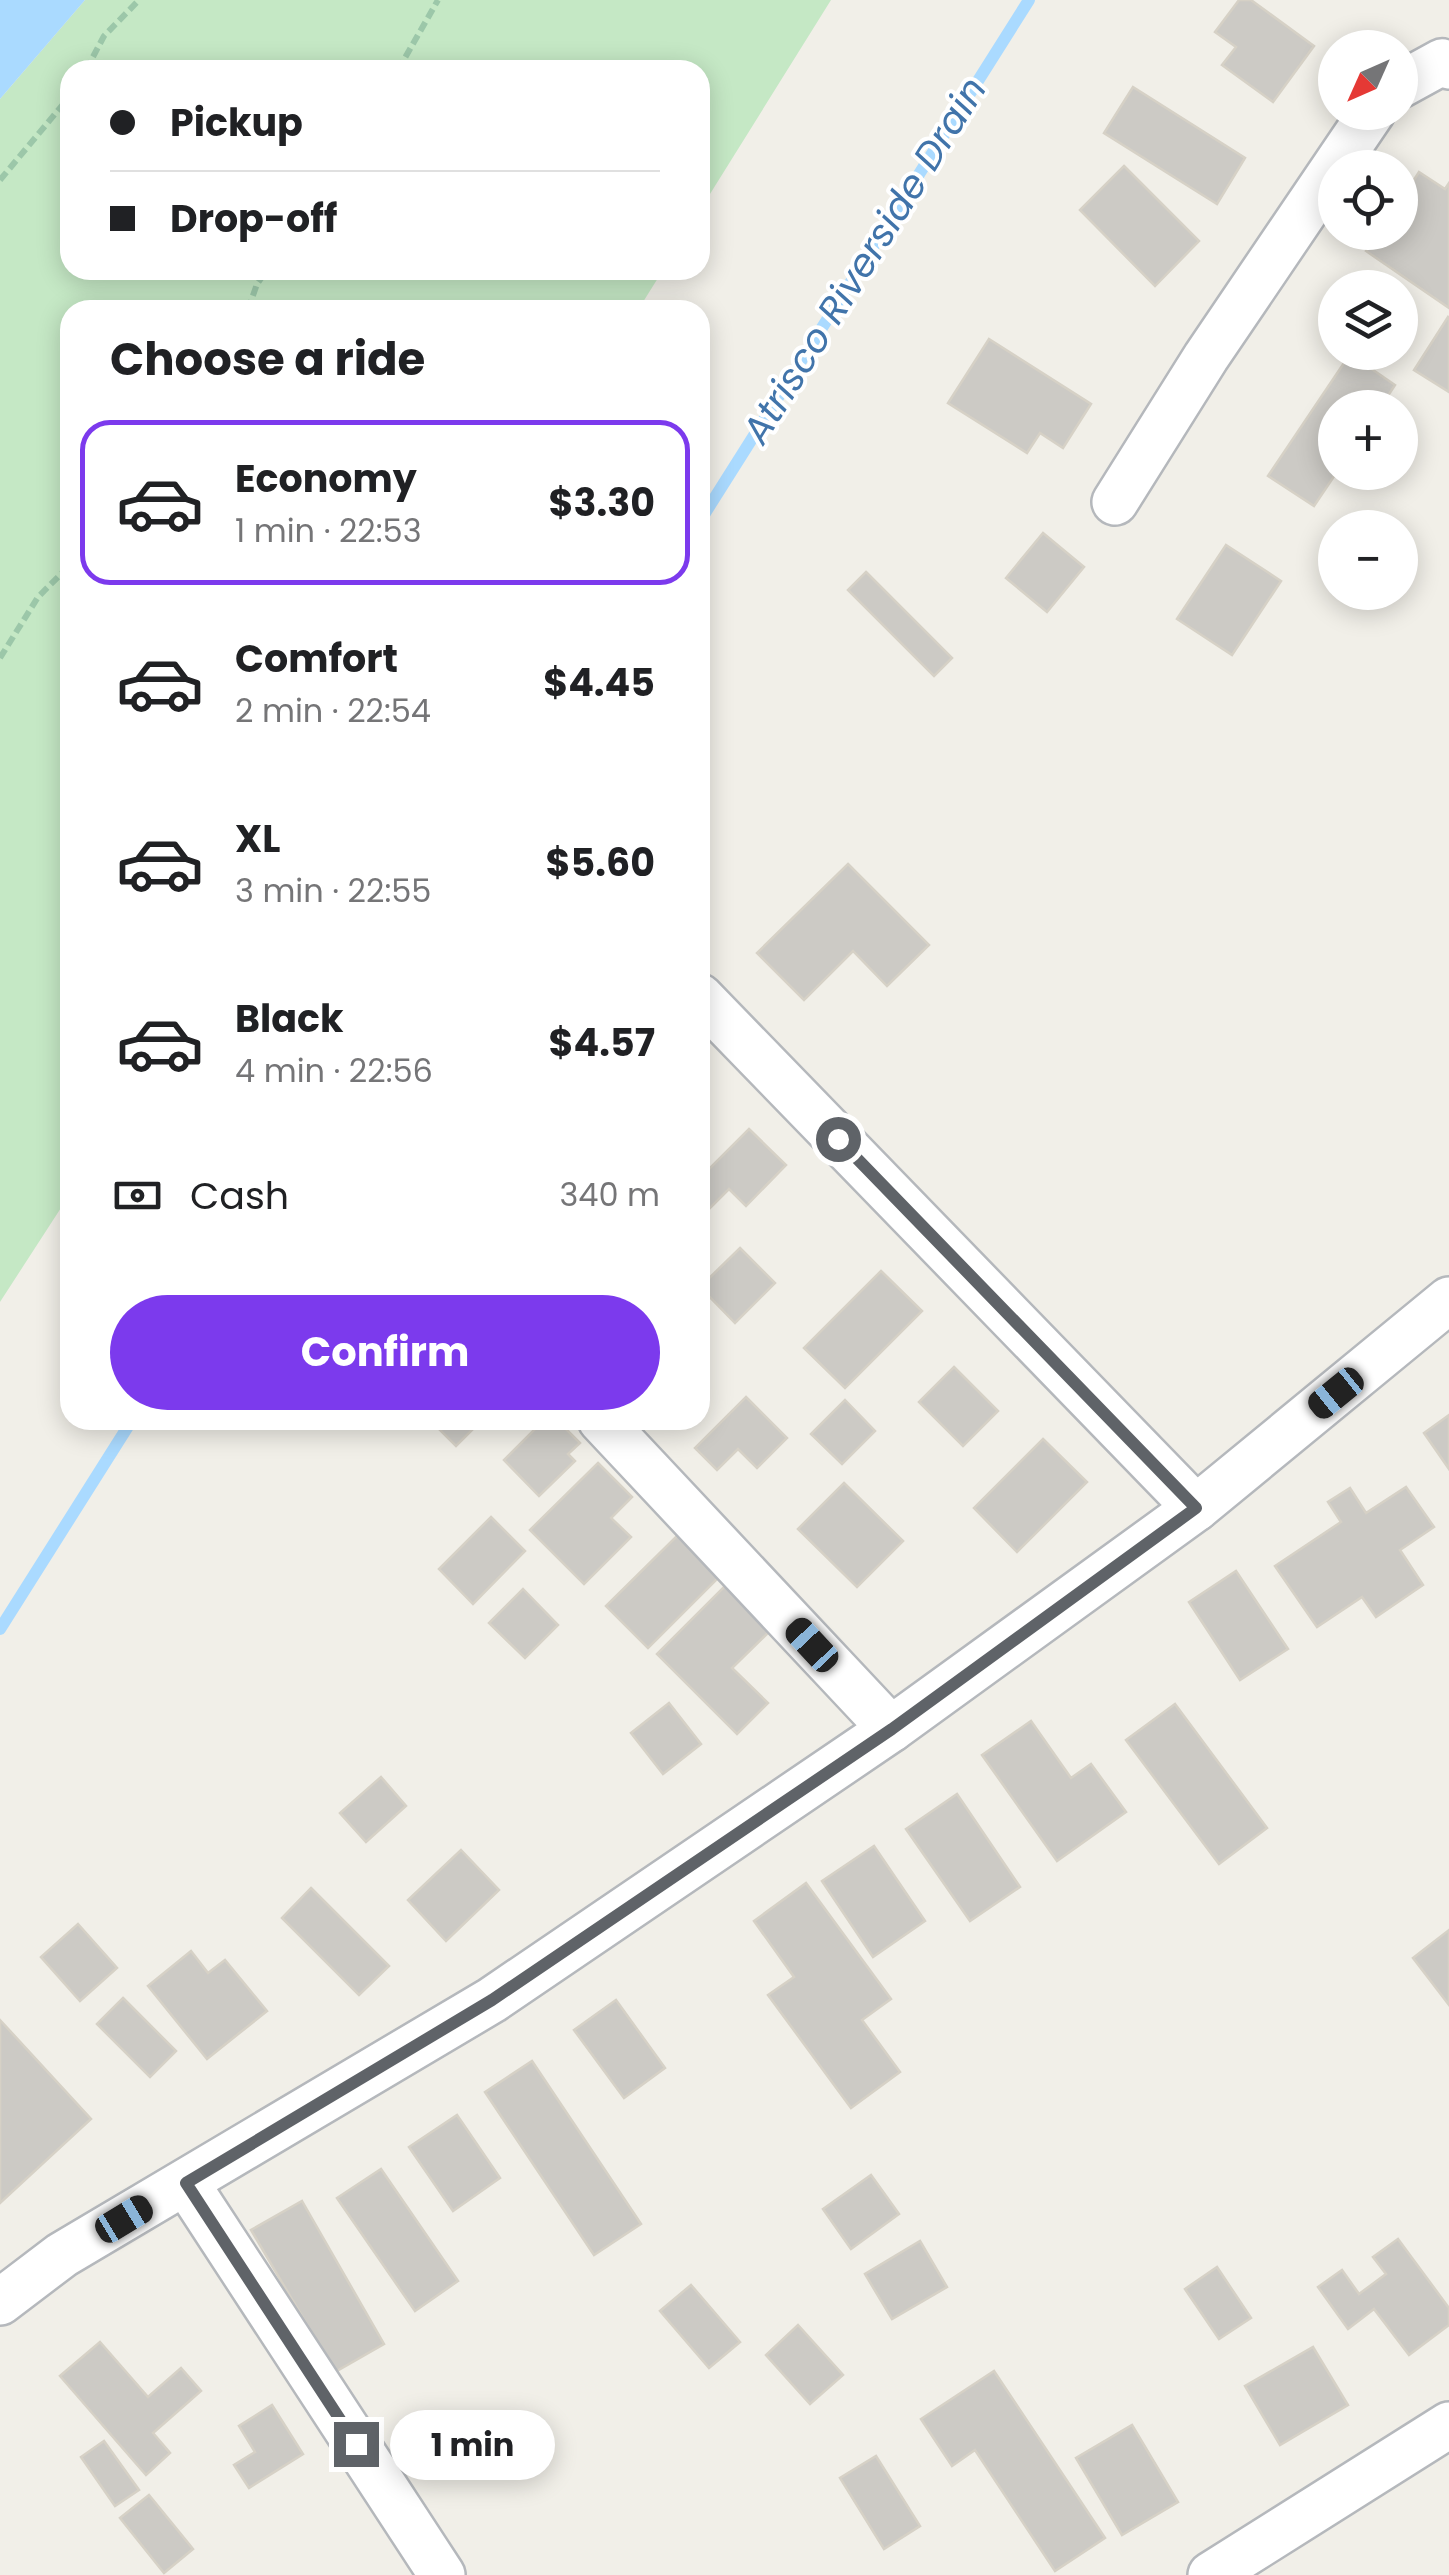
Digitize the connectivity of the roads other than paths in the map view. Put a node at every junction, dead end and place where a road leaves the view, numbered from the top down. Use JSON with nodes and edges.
{"nodes":[{"id":1,"x":1445,"y":64,"type":"edge"},
{"id":2,"x":1418,"y":77,"type":"edge"},
{"id":3,"x":1360,"y":130,"type":"edge"},
{"id":4,"x":1115,"y":502,"type":"dead end"},
{"id":5,"x":710,"y":1007,"type":"edge"},
{"id":6,"x":1449,"y":1300,"type":"edge"},
{"id":7,"x":610,"y":1430,"type":"edge"},
{"id":8,"x":1196,"y":1508,"type":"junction"},
{"id":9,"x":892,"y":1729,"type":"junction"},
{"id":10,"x":186,"y":2183,"type":"junction"},
{"id":11,"x":0,"y":2302,"type":"edge"},
{"id":12,"x":1449,"y":2425,"type":"edge"},
{"id":13,"x":442,"y":2575,"type":"edge"},
{"id":14,"x":1210,"y":2575,"type":"edge"}],
"edges":[{"from":1,"to":2,"type":"street"},
{"from":3,"to":4,"type":"street"},
{"from":5,"to":8,"type":"street"},
{"from":6,"to":8,"type":"street"},
{"from":7,"to":9,"type":"street"},
{"from":8,"to":9,"type":"street"},
{"from":9,"to":10,"type":"street"},
{"from":10,"to":11,"type":"street"},
{"from":10,"to":13,"type":"street"},
{"from":12,"to":14,"type":"street"}]}
